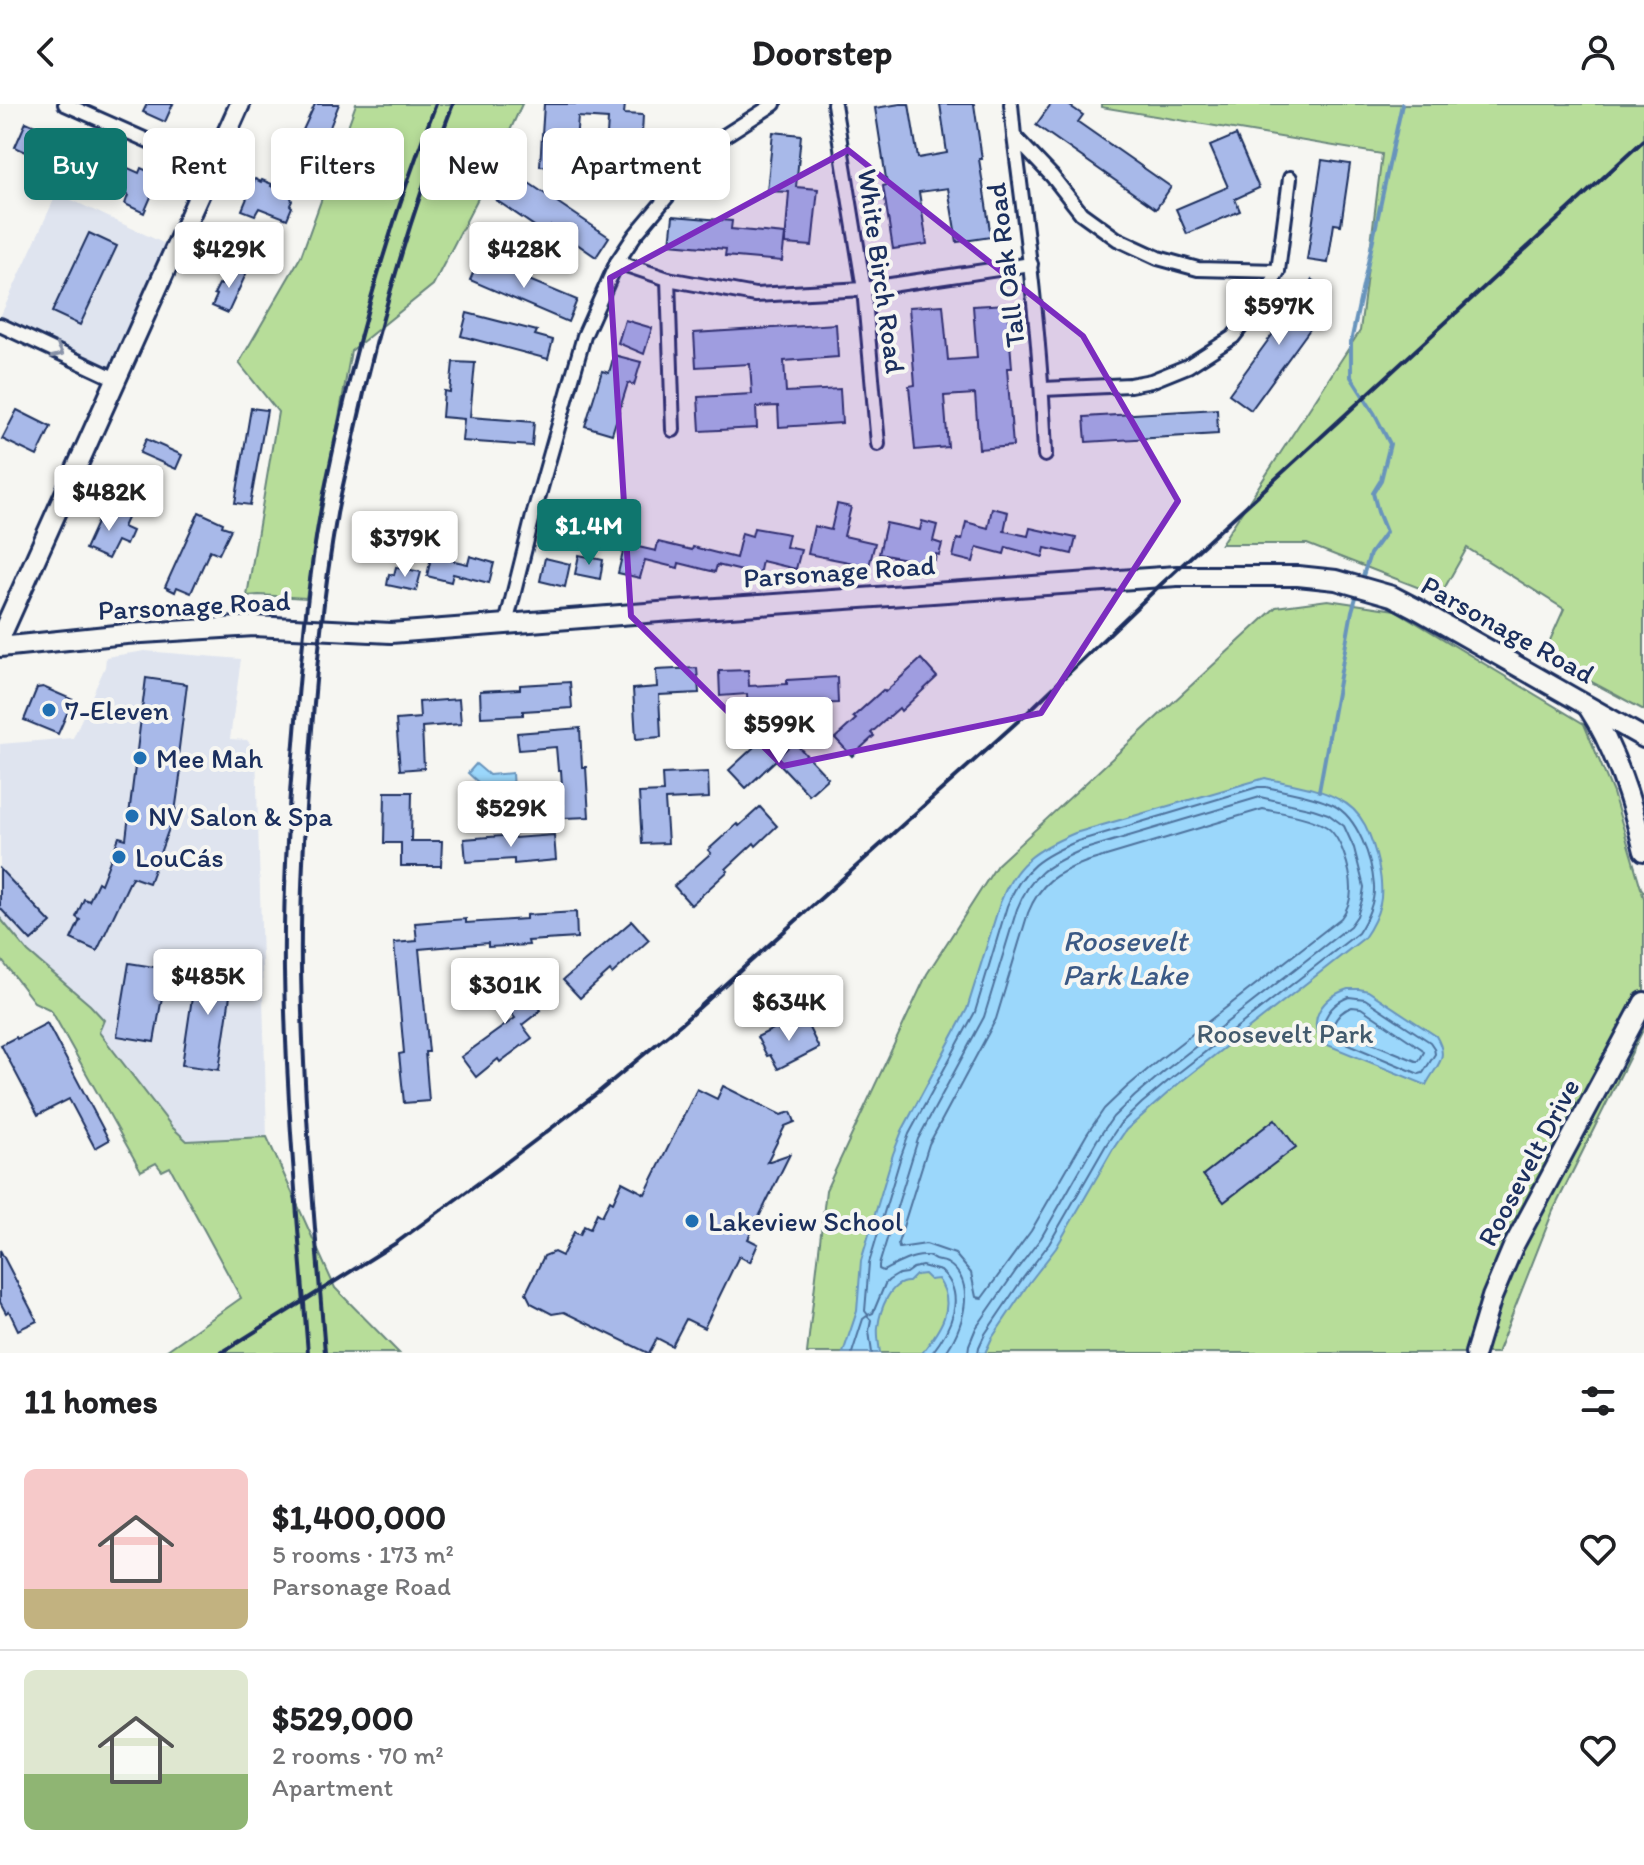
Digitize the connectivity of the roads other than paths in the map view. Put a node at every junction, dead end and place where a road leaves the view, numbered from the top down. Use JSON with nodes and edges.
{"nodes":[{"id":1,"x":65,"y":104,"type":"edge"},
{"id":2,"x":240,"y":104,"type":"edge"},
{"id":3,"x":774,"y":104,"type":"edge"},
{"id":4,"x":834,"y":104,"type":"edge"},
{"id":5,"x":1011,"y":104,"type":"edge"},
{"id":6,"x":230,"y":128,"type":"edge"},
{"id":7,"x":1014,"y":136,"type":"junction"},
{"id":8,"x":143,"y":138,"type":"edge"},
{"id":9,"x":1290,"y":178,"type":"dead end"},
{"id":10,"x":198,"y":200,"type":"edge"},
{"id":11,"x":617,"y":262,"type":"junction"},
{"id":12,"x":1031,"y":264,"type":"junction"},
{"id":13,"x":1278,"y":271,"type":"junction"},
{"id":14,"x":668,"y":279,"type":"junction"},
{"id":15,"x":864,"y":289,"type":"junction"},
{"id":16,"x":0,"y":325,"type":"edge"},
{"id":17,"x":116,"y":379,"type":"junction"},
{"id":18,"x":1043,"y":389,"type":"junction"},
{"id":19,"x":673,"y":430,"type":"dead end"},
{"id":20,"x":878,"y":444,"type":"dead end"},
{"id":21,"x":1045,"y":455,"type":"dead end"},
{"id":22,"x":506,"y":624,"type":"junction"},
{"id":23,"x":0,"y":638,"type":"edge"},
{"id":24,"x":0,"y":647,"type":"edge"},
{"id":25,"x":1586,"y":705,"type":"junction"},
{"id":26,"x":1644,"y":738,"type":"edge"},
{"id":27,"x":1644,"y":851,"type":"edge"},
{"id":28,"x":1644,"y":1002,"type":"edge"},
{"id":29,"x":1475,"y":1353,"type":"edge"}],
"edges":[{"from":1,"to":8,"type":"street"},
{"from":2,"to":6,"type":"street"},
{"from":3,"to":11,"type":"street"},
{"from":4,"to":15,"type":"street","name":"White Birch Road"},
{"from":5,"to":7,"type":"street","name":"Tall Oak Road"},
{"from":7,"to":12,"type":"street","name":"Tall Oak Road"},
{"from":7,"to":13,"type":"street","name":"Tall Oak Road"},
{"from":9,"to":13,"type":"street"},
{"from":10,"to":17,"type":"street"},
{"from":11,"to":14,"type":"street"},
{"from":11,"to":22,"type":"street"},
{"from":12,"to":15,"type":"street"},
{"from":12,"to":18,"type":"street","name":"Tall Oak Road"},
{"from":13,"to":18,"type":"street"},
{"from":14,"to":15,"type":"street"},
{"from":14,"to":19,"type":"street"},
{"from":15,"to":20,"type":"street","name":"White Birch Road"},
{"from":16,"to":17,"type":"street","one_way":true},
{"from":17,"to":23,"type":"street"},
{"from":18,"to":21,"type":"street","name":"Tall Oak Road"},
{"from":22,"to":24,"type":"street","name":"Parsonage Road"},
{"from":22,"to":25,"type":"street","name":"Parsonage Road"},
{"from":25,"to":26,"type":"street","name":"Parsonage Road"},
{"from":25,"to":27,"type":"street"},
{"from":28,"to":29,"type":"street","name":"Roosevelt Drive"}]}
